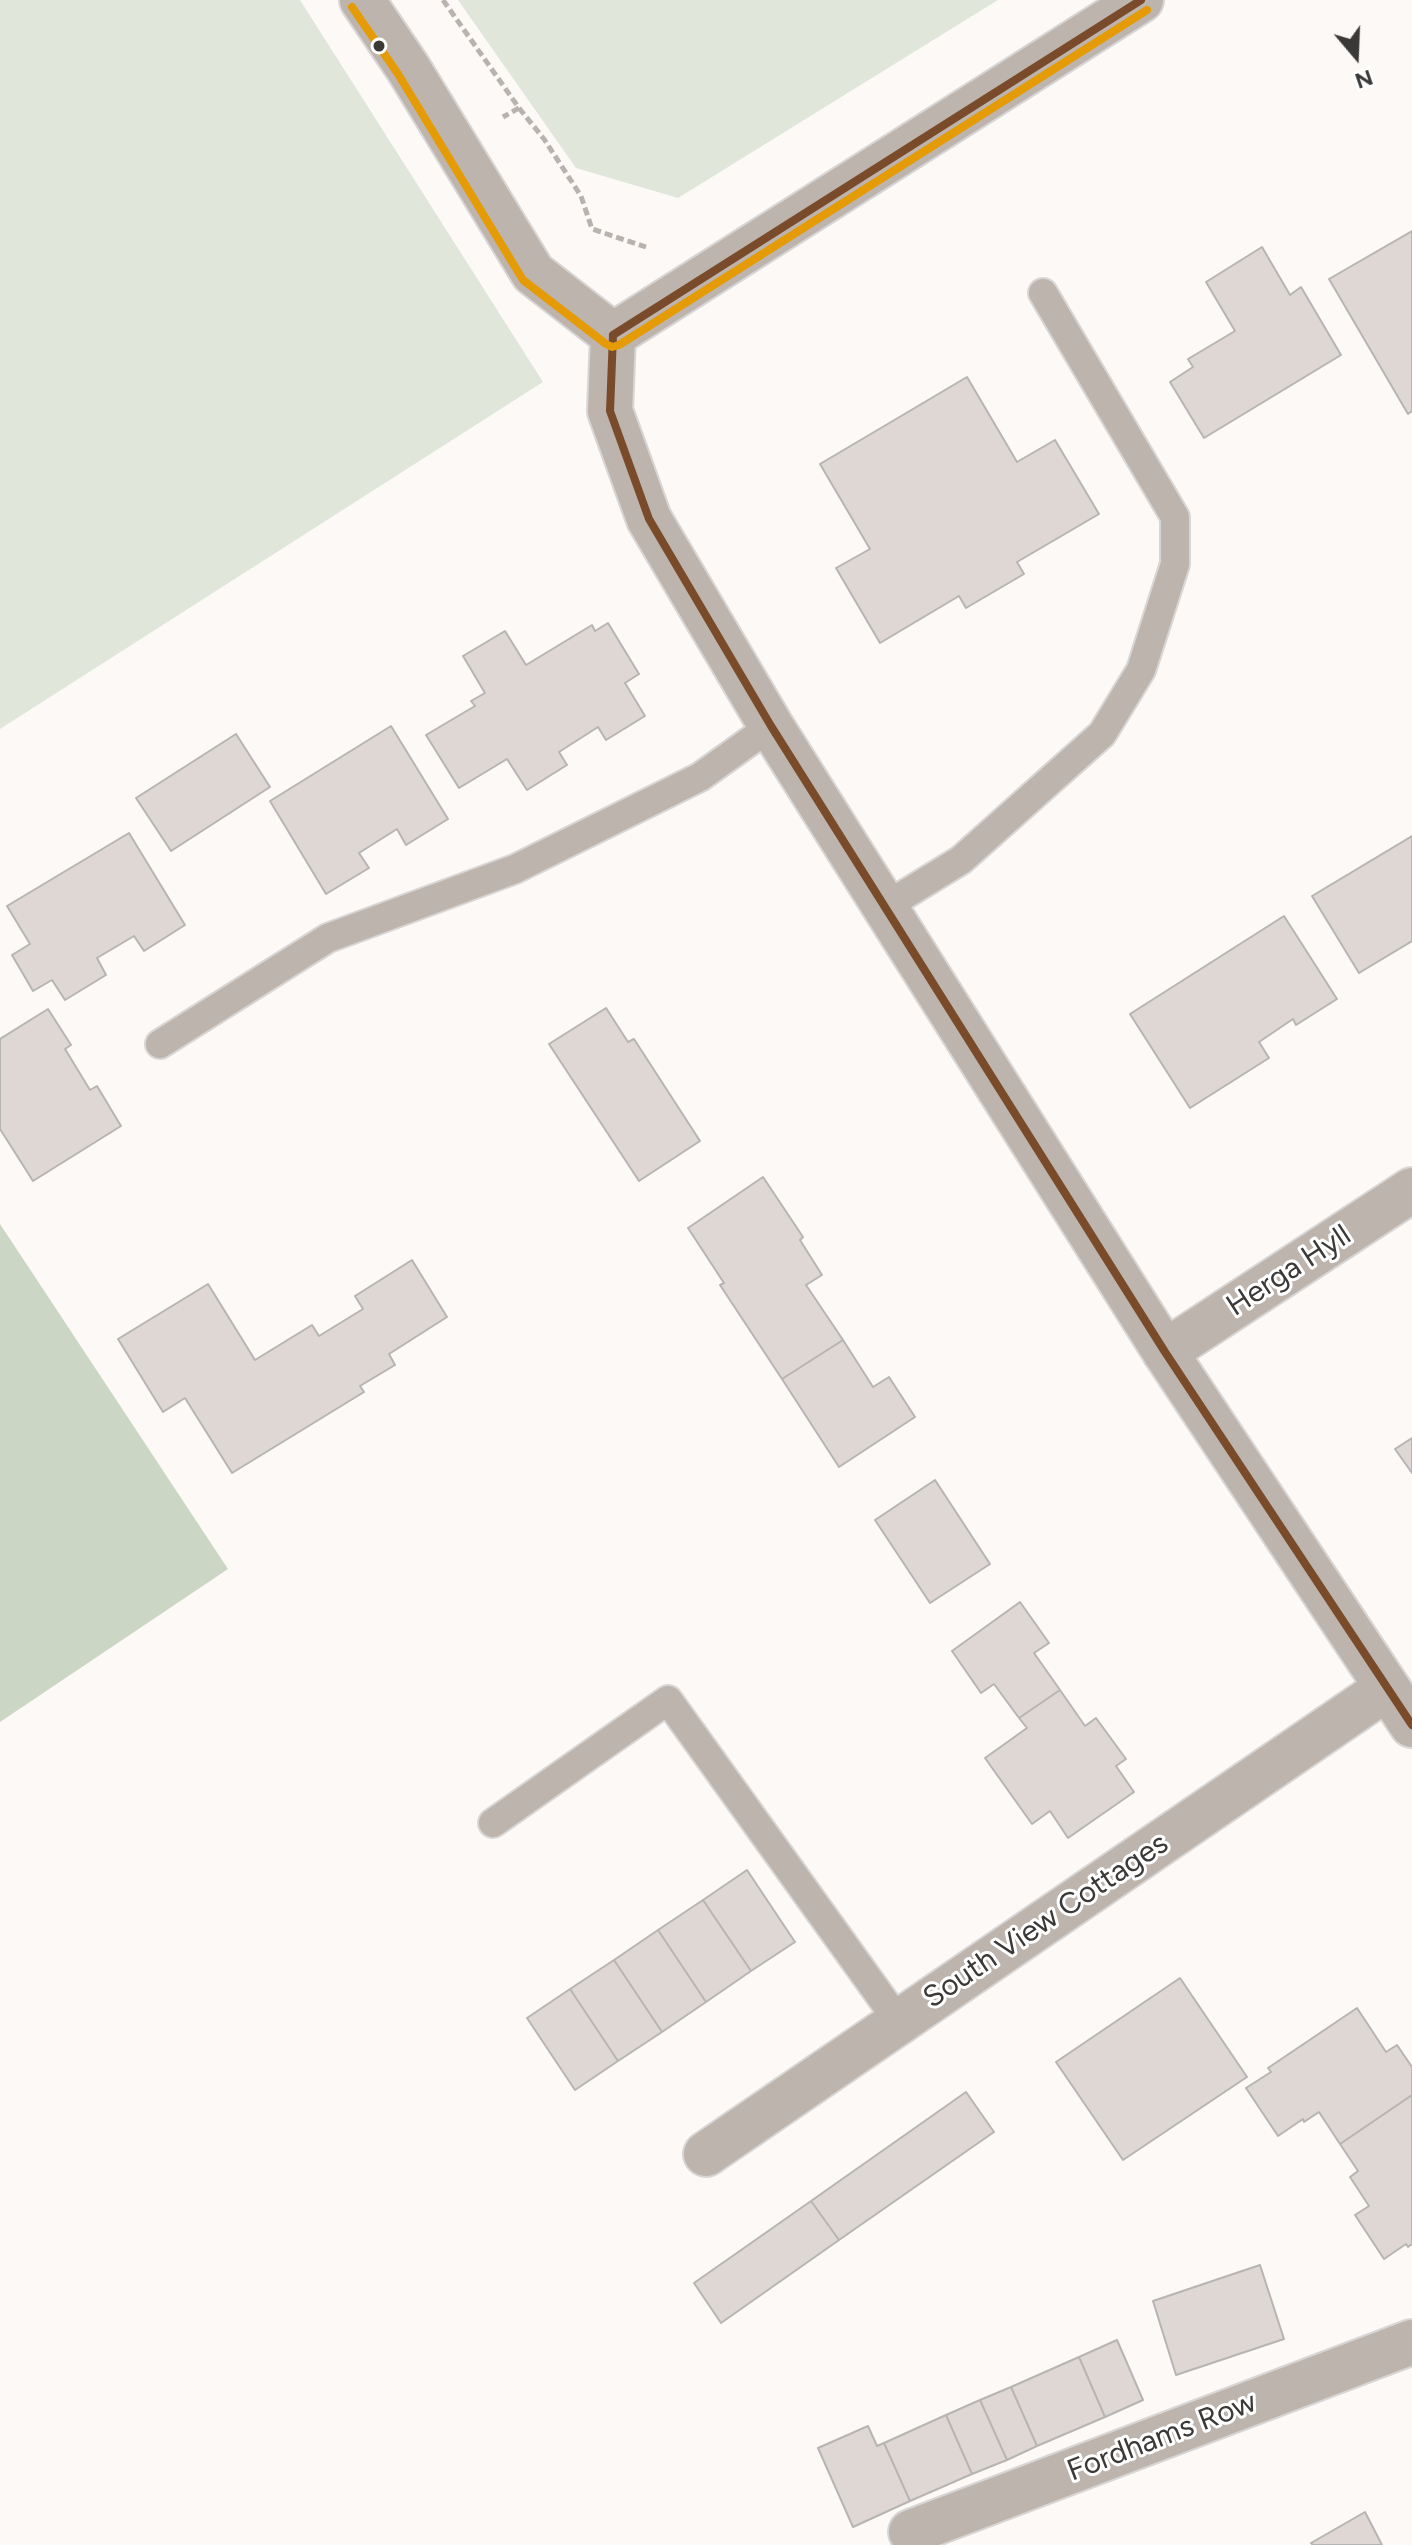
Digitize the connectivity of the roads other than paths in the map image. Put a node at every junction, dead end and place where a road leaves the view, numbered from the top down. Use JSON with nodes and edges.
{"nodes":[{"id":1,"x":362,"y":0,"type":"edge"},
{"id":2,"x":1141,"y":0,"type":"edge"},
{"id":3,"x":1043,"y":293,"type":"dead end"},
{"id":4,"x":613,"y":335,"type":"junction"},
{"id":5,"x":771,"y":726,"type":"junction"},
{"id":6,"x":886,"y":906,"type":"junction"},
{"id":7,"x":160,"y":1044,"type":"dead end"},
{"id":8,"x":1412,"y":1190,"type":"edge"},
{"id":9,"x":1165,"y":1352,"type":"junction"},
{"id":10,"x":1387,"y":1688,"type":"junction"},
{"id":11,"x":1412,"y":1725,"type":"edge"},
{"id":12,"x":493,"y":1823,"type":"dead end"},
{"id":13,"x":899,"y":2022,"type":"junction"},
{"id":14,"x":706,"y":2154,"type":"dead end"},
{"id":15,"x":1412,"y":2342,"type":"edge"},
{"id":16,"x":911,"y":2532,"type":"dead end"}],
"edges":[{"from":1,"to":4,"type":"street"},
{"from":2,"to":4,"type":"street"},
{"from":3,"to":6,"type":"lane"},
{"from":4,"to":5,"type":"street"},
{"from":5,"to":6,"type":"street"},
{"from":5,"to":7,"type":"lane"},
{"from":6,"to":9,"type":"street"},
{"from":8,"to":9,"type":"street","name":"Herga Hyll"},
{"from":9,"to":10,"type":"street"},
{"from":10,"to":11,"type":"street"},
{"from":10,"to":13,"type":"street","name":"South View Cottages"},
{"from":12,"to":13,"type":"lane"},
{"from":13,"to":14,"type":"street","name":"South View Cottages"},
{"from":15,"to":16,"type":"street","name":"Fordhams Row"}]}
